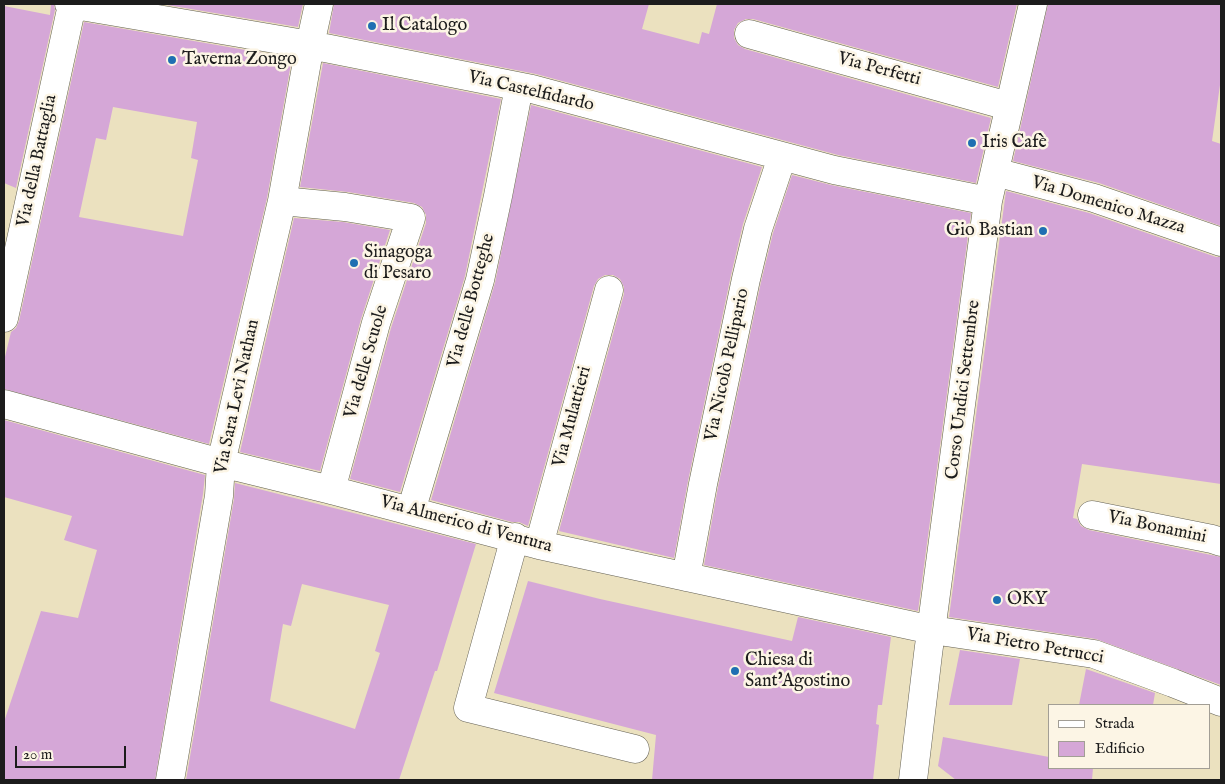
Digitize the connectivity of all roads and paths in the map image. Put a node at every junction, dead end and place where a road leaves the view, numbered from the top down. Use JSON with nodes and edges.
{"nodes":[{"id":1,"x":70,"y":4,"type":"edge"},
{"id":2,"x":319,"y":4,"type":"edge"},
{"id":3,"x":1033,"y":4,"type":"edge"},
{"id":4,"x":749,"y":34,"type":"dead end"},
{"id":5,"x":310,"y":45,"type":"junction"},
{"id":6,"x":519,"y":88,"type":"junction"},
{"id":7,"x":1008,"y":106,"type":"junction"},
{"id":8,"x":782,"y":157,"type":"junction"},
{"id":9,"x":995,"y":172,"type":"junction"},
{"id":10,"x":282,"y":200,"type":"junction"},
{"id":11,"x":988,"y":201,"type":"junction"},
{"id":12,"x":1221,"y":242,"type":"edge"},
{"id":13,"x":609,"y":290,"type":"dead end"},
{"id":14,"x":4,"y":318,"type":"edge"},
{"id":15,"x":4,"y":404,"type":"edge"},
{"id":16,"x":221,"y":462,"type":"junction"},
{"id":17,"x":331,"y":490,"type":"junction"},
{"id":18,"x":411,"y":511,"type":"junction"},
{"id":19,"x":1092,"y":515,"type":"dead end"},
{"id":20,"x":527,"y":541,"type":"junction"},
{"id":21,"x":1221,"y":542,"type":"edge"},
{"id":22,"x":686,"y":576,"type":"junction"},
{"id":23,"x":932,"y":630,"type":"junction"},
{"id":24,"x":1221,"y":702,"type":"edge"},
{"id":25,"x":635,"y":749,"type":"dead end"},
{"id":26,"x":170,"y":780,"type":"edge"},
{"id":27,"x":913,"y":780,"type":"edge"}],
"edges":[{"from":1,"to":5,"type":"street","name":"Via Castelfidardo"},
{"from":1,"to":14,"type":"street","name":"Via della Battaglia"},
{"from":2,"to":5,"type":"street","name":"Via Sara Levi Nathan"},
{"from":3,"to":7,"type":"street","name":"Corso Undici Settembre"},
{"from":4,"to":7,"type":"street","name":"Via Perfetti"},
{"from":5,"to":6,"type":"street","name":"Via Castelfidardo"},
{"from":5,"to":10,"type":"street","name":"Via Sara Levi Nathan"},
{"from":6,"to":8,"type":"street","name":"Via Castelfidardo"},
{"from":6,"to":18,"type":"street","name":"Via delle Botteghe"},
{"from":7,"to":9,"type":"street","name":"Corso Undici Settembre"},
{"from":8,"to":11,"type":"street","name":"Via Castelfidardo"},
{"from":8,"to":22,"type":"street","name":"Via Nicolò Pellipario"},
{"from":9,"to":11,"type":"street","name":"Corso Undici Settembre"},
{"from":9,"to":12,"type":"street","name":"Via Domenico Mazza"},
{"from":10,"to":16,"type":"street","name":"Via Sara Levi Nathan"},
{"from":10,"to":17,"type":"street","name":"Via delle Scuole"},
{"from":11,"to":23,"type":"street","name":"Corso Undici Settembre"},
{"from":13,"to":20,"type":"street","name":"Via Mulattieri"},
{"from":15,"to":16,"type":"street","name":"Via Almerico di Ventura"},
{"from":16,"to":17,"type":"street","name":"Via Almerico di Ventura"},
{"from":16,"to":26,"type":"street","name":"Via Sara Levi Nathan"},
{"from":17,"to":18,"type":"street","name":"Via Almerico di Ventura"},
{"from":18,"to":20,"type":"street","name":"Via Almerico di Ventura"},
{"from":19,"to":21,"type":"street","name":"Via Bonamini"},
{"from":20,"to":22,"type":"street","name":"Via Almerico di Ventura"},
{"from":20,"to":25,"type":"street","name":"Via Mulattieri"},
{"from":22,"to":23,"type":"street","name":"Via Almerico di Ventura"},
{"from":23,"to":24,"type":"street","name":"Via Pietro Petrucci"},
{"from":23,"to":27,"type":"street","name":"Corso Undici Settembre"}]}
